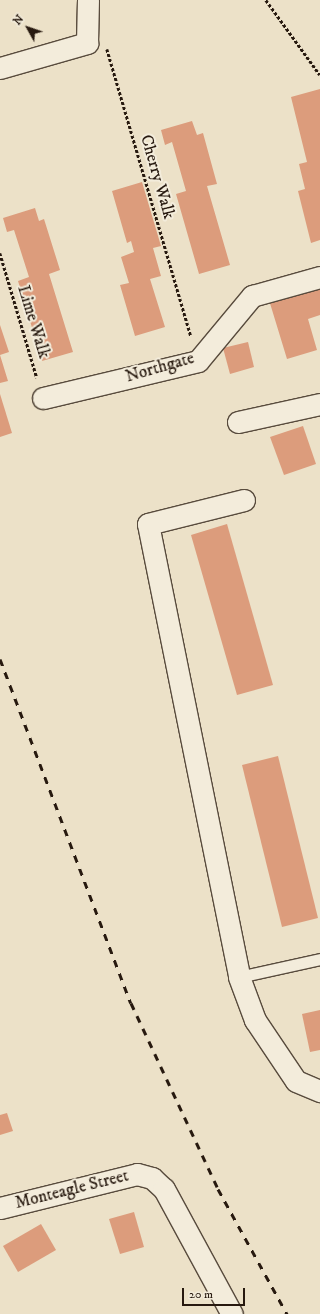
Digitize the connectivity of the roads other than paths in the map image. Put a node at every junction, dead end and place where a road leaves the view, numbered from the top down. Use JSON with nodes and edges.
{"nodes":[{"id":1,"x":88,"y":0,"type":"edge"},
{"id":2,"x":0,"y":68,"type":"edge"},
{"id":3,"x":320,"y":277,"type":"edge"},
{"id":4,"x":43,"y":398,"type":"road end"},
{"id":5,"x":320,"y":404,"type":"edge"},
{"id":6,"x":238,"y":422,"type":"dead end"},
{"id":7,"x":244,"y":500,"type":"dead end"},
{"id":8,"x":320,"y":959,"type":"edge"},
{"id":9,"x":239,"y":977,"type":"junction"},
{"id":10,"x":320,"y":1091,"type":"edge"},
{"id":11,"x":0,"y":1208,"type":"edge"},
{"id":12,"x":232,"y":1314,"type":"edge"}],
"edges":[{"from":1,"to":2,"type":"street"},
{"from":3,"to":4,"type":"street","name":"Northgate"},
{"from":5,"to":6,"type":"street"},
{"from":7,"to":9,"type":"street"},
{"from":8,"to":9,"type":"lane"},
{"from":9,"to":10,"type":"street"},
{"from":11,"to":12,"type":"street","name":"Monteagle Street"}]}
